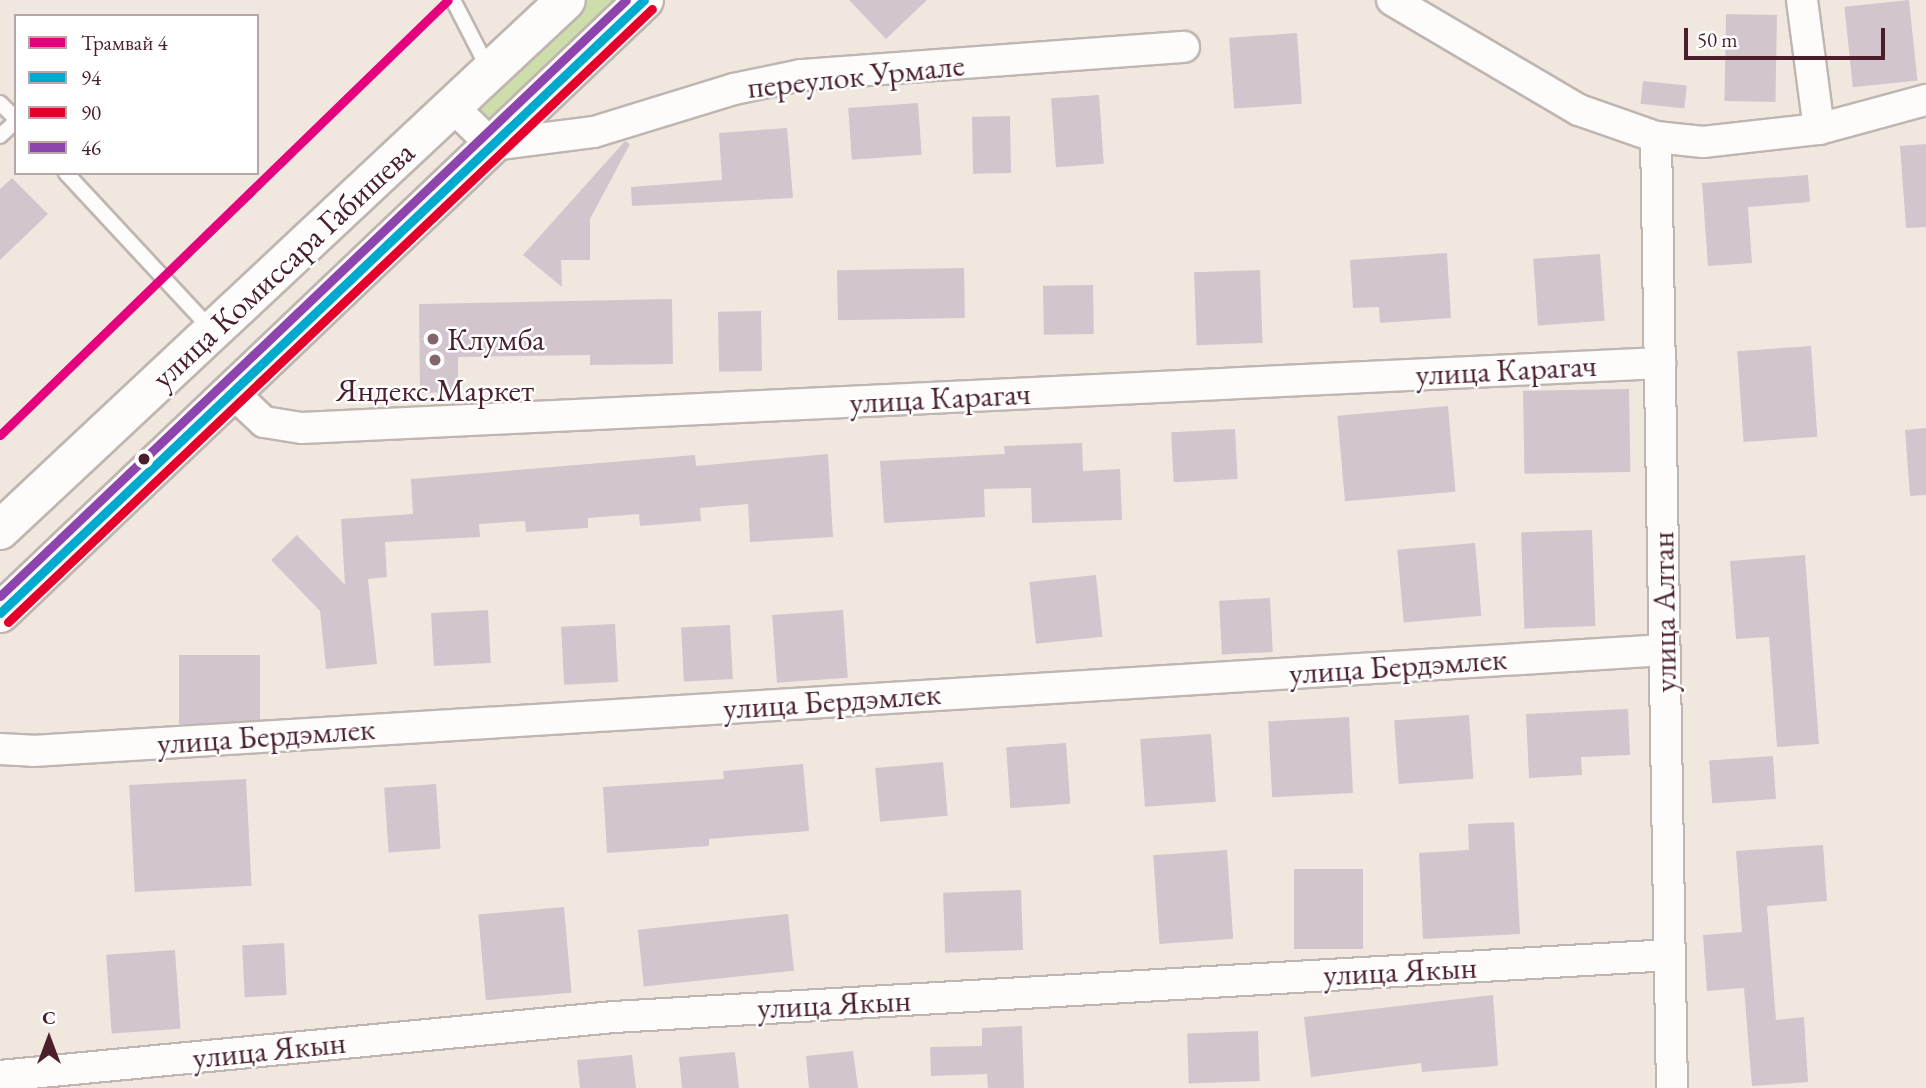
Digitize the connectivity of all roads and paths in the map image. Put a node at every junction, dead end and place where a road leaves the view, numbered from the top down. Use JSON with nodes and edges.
{"nodes":[{"id":1,"x":453,"y":0,"type":"edge"},
{"id":2,"x":566,"y":0,"type":"edge"},
{"id":3,"x":644,"y":0,"type":"edge"},
{"id":4,"x":1392,"y":0,"type":"edge"},
{"id":5,"x":1802,"y":0,"type":"edge"},
{"id":6,"x":1184,"y":47,"type":"dead end"},
{"id":7,"x":489,"y":71,"type":"junction"},
{"id":8,"x":1926,"y":100,"type":"edge"},
{"id":9,"x":0,"y":103,"type":"edge"},
{"id":10,"x":452,"y":106,"type":"junction"},
{"id":11,"x":14,"y":118,"type":"edge"},
{"id":12,"x":14,"y":122,"type":"edge"},
{"id":13,"x":1819,"y":129,"type":"junction"},
{"id":14,"x":0,"y":136,"type":"edge"},
{"id":15,"x":1656,"y":137,"type":"junction"},
{"id":16,"x":492,"y":145,"type":"junction"},
{"id":17,"x":68,"y":175,"type":"edge"},
{"id":18,"x":212,"y":330,"type":"junction"},
{"id":19,"x":1660,"y":363,"type":"junction"},
{"id":20,"x":232,"y":392,"type":"junction"},
{"id":21,"x":0,"y":530,"type":"edge"},
{"id":22,"x":0,"y":613,"type":"edge"},
{"id":23,"x":1665,"y":650,"type":"junction"},
{"id":24,"x":0,"y":749,"type":"edge"},
{"id":25,"x":1670,"y":955,"type":"junction"},
{"id":26,"x":0,"y":1076,"type":"edge"},
{"id":27,"x":1672,"y":1088,"type":"edge"}],
"edges":[{"from":1,"to":7,"type":"lane"},
{"from":2,"to":7,"type":"street","name":"улица Комиссара Габишева"},
{"from":3,"to":16,"type":"street","name":"улица Комиссара Габишева"},
{"from":4,"to":15,"type":"street"},
{"from":5,"to":13,"type":"street"},
{"from":6,"to":16,"type":"street","name":"переулок Урмале"},
{"from":7,"to":10,"type":"street","name":"улица Комиссара Габишева"},
{"from":8,"to":13,"type":"street"},
{"from":9,"to":11,"type":"lane"},
{"from":10,"to":16,"type":"street"},
{"from":10,"to":18,"type":"street","name":"улица Комиссара Габишева"},
{"from":12,"to":14,"type":"lane"},
{"from":13,"to":15,"type":"street"},
{"from":15,"to":19,"type":"street","name":"улица Алтан"},
{"from":16,"to":20,"type":"street","name":"улица Комиссара Габишева"},
{"from":17,"to":18,"type":"lane"},
{"from":18,"to":21,"type":"street","name":"улица Комиссара Габишева"},
{"from":19,"to":20,"type":"street","name":"улица Карагач"},
{"from":19,"to":23,"type":"street","name":"улица Алтан"},
{"from":20,"to":22,"type":"street","name":"улица Комиссара Габишева"},
{"from":23,"to":24,"type":"street","name":"улица Бердэмлек"},
{"from":23,"to":25,"type":"street","name":"улица Алтан"},
{"from":25,"to":26,"type":"street","name":"улица Якын"},
{"from":25,"to":27,"type":"street","name":"улица Алтан"}]}
